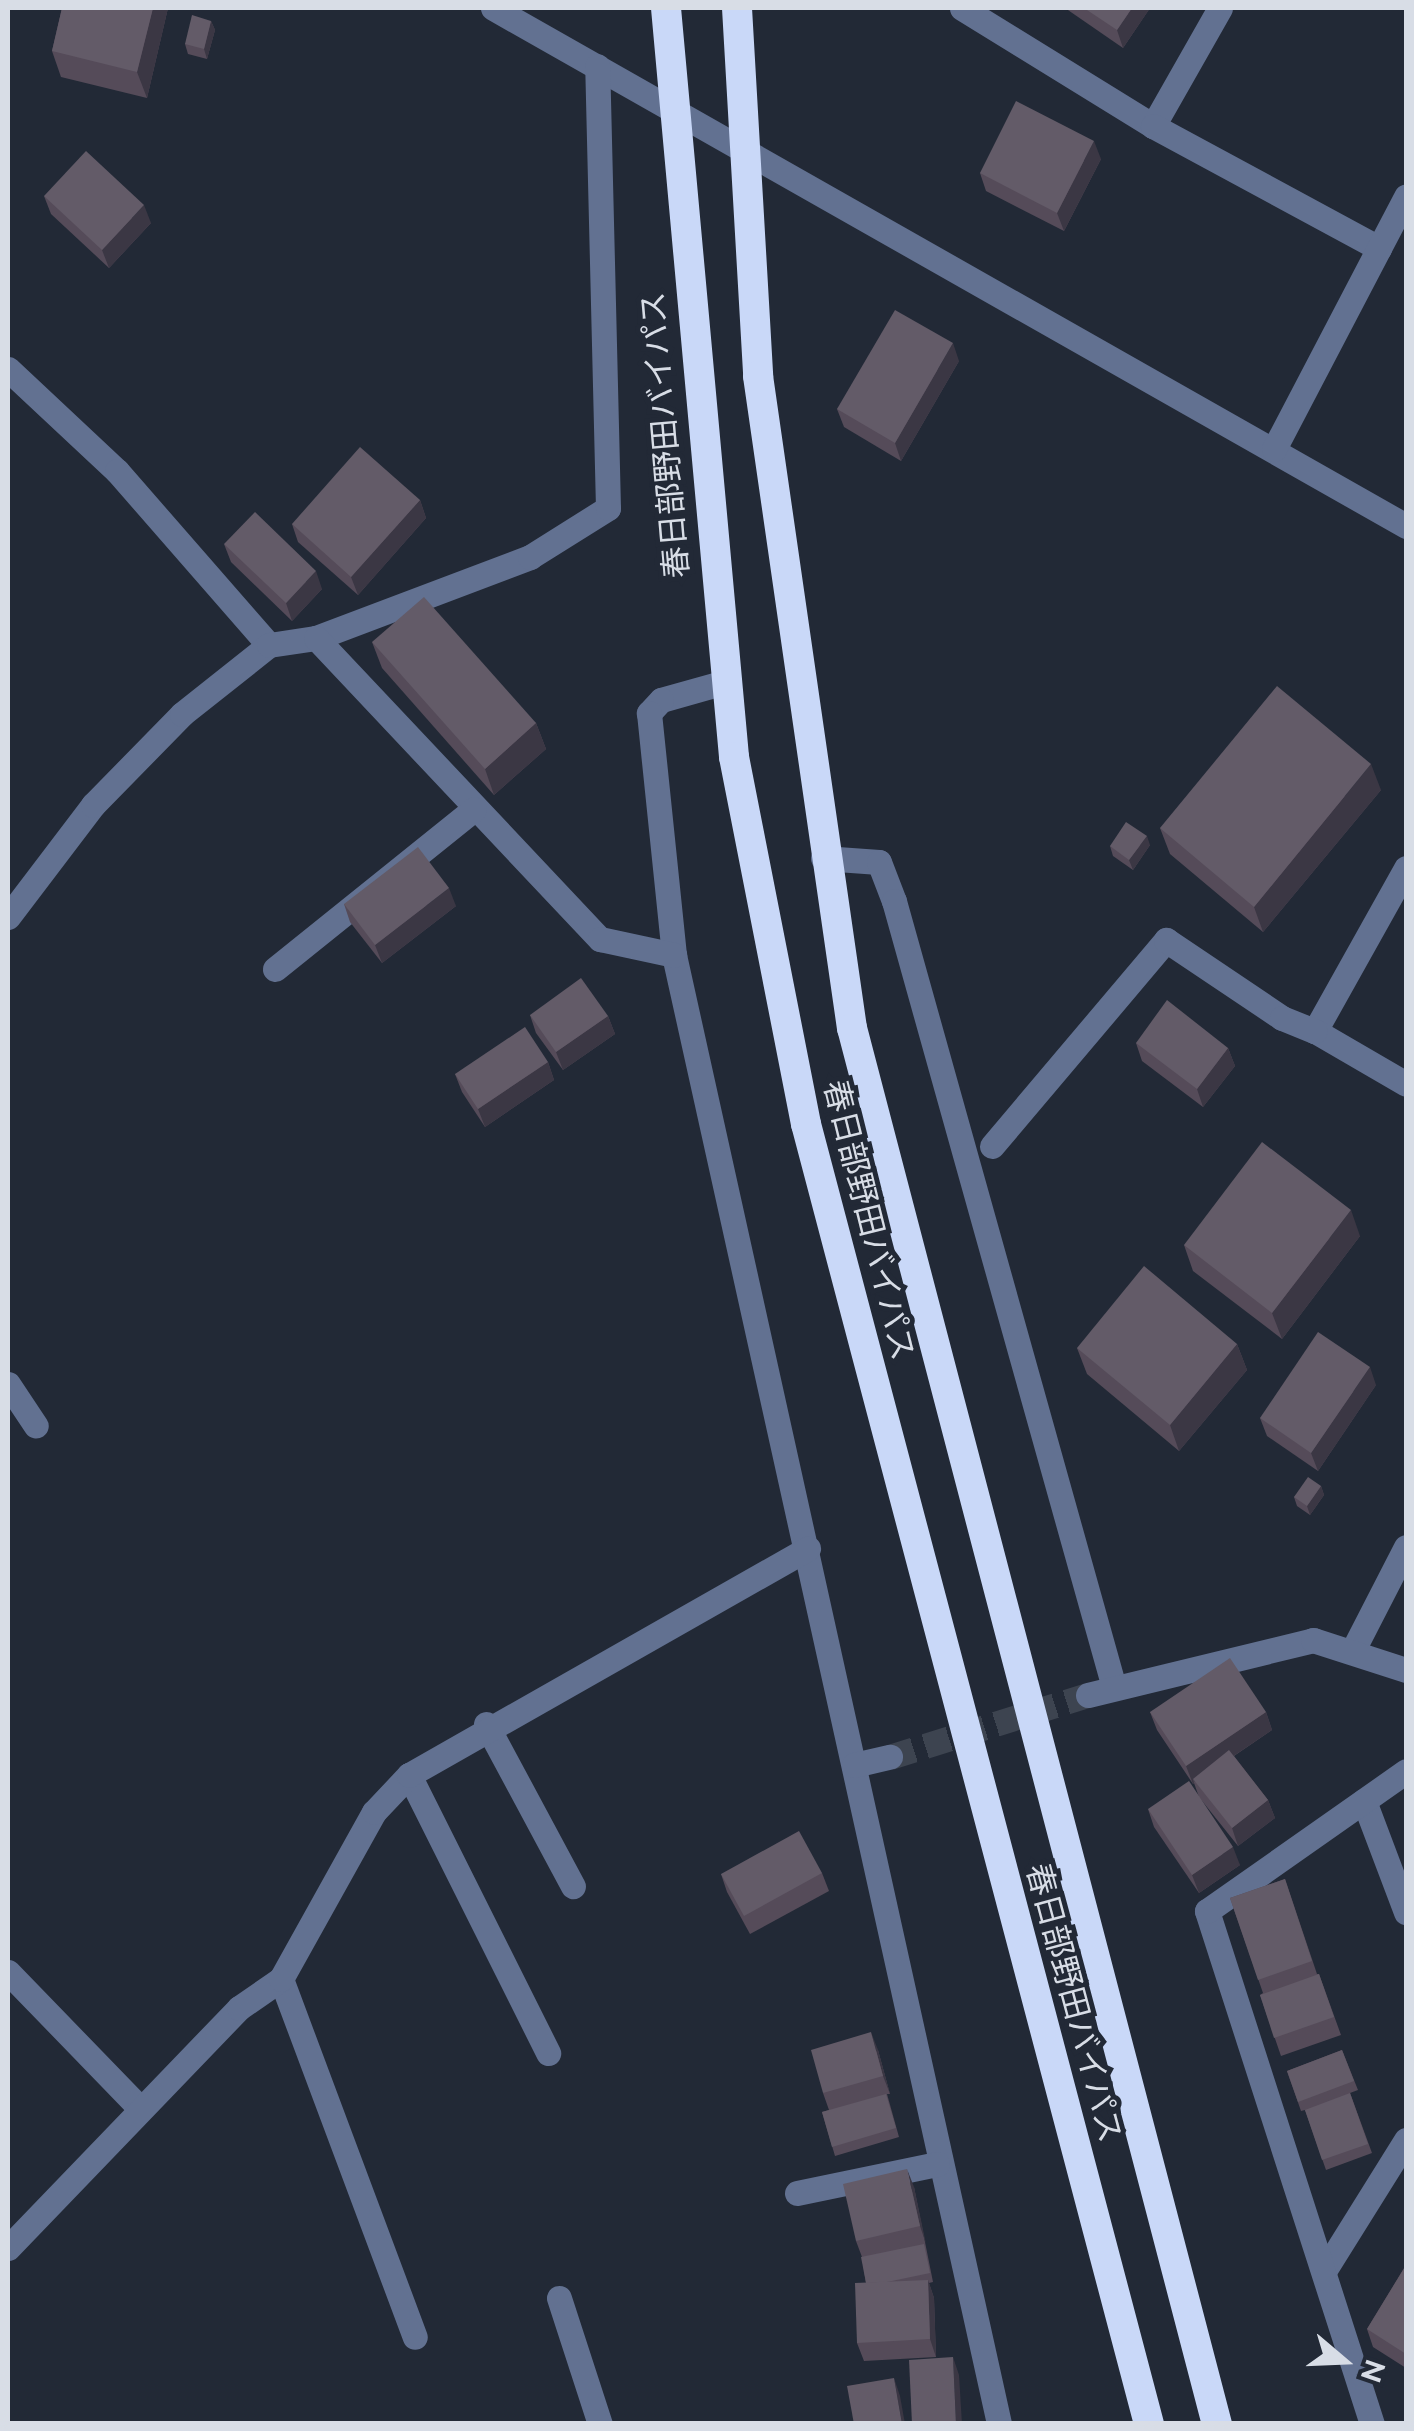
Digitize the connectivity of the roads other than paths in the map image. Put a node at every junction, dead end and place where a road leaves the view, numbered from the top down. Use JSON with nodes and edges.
{"nodes":[{"id":1,"x":493,"y":8,"type":"edge"},
{"id":2,"x":666,"y":8,"type":"edge"},
{"id":3,"x":737,"y":8,"type":"edge"},
{"id":4,"x":962,"y":8,"type":"edge"},
{"id":5,"x":1220,"y":8,"type":"edge"},
{"id":6,"x":597,"y":66,"type":"junction"},
{"id":7,"x":670,"y":110,"type":"junction"},
{"id":8,"x":1154,"y":126,"type":"junction"},
{"id":9,"x":743,"y":153,"type":"junction"},
{"id":10,"x":1406,"y":196,"type":"edge"},
{"id":11,"x":1379,"y":248,"type":"junction"},
{"id":12,"x":8,"y":368,"type":"edge"},
{"id":13,"x":1274,"y":449,"type":"junction"},
{"id":14,"x":1406,"y":526,"type":"edge"},
{"id":15,"x":316,"y":638,"type":"junction"},
{"id":16,"x":269,"y":646,"type":"junction"},
{"id":17,"x":724,"y":682,"type":"junction"},
{"id":18,"x":474,"y":809,"type":"junction"},
{"id":19,"x":823,"y":858,"type":"junction"},
{"id":20,"x":1406,"y":868,"type":"edge"},
{"id":21,"x":8,"y":917,"type":"edge"},
{"id":22,"x":674,"y":955,"type":"junction"},
{"id":23,"x":276,"y":969,"type":"dead end"},
{"id":24,"x":1315,"y":1031,"type":"junction"},
{"id":25,"x":1406,"y":1084,"type":"edge"},
{"id":26,"x":992,"y":1146,"type":"dead end"},
{"id":27,"x":8,"y":1384,"type":"edge"},
{"id":28,"x":36,"y":1426,"type":"dead end"},
{"id":29,"x":1406,"y":1547,"type":"edge"},
{"id":30,"x":808,"y":1548,"type":"junction"},
{"id":31,"x":1352,"y":1652,"type":"junction"},
{"id":32,"x":1406,"y":1670,"type":"edge"},
{"id":33,"x":1113,"y":1684,"type":"junction"},
{"id":34,"x":1088,"y":1694,"type":"tunnel mouth"},
{"id":35,"x":486,"y":1724,"type":"junction"},
{"id":36,"x":890,"y":1757,"type":"tunnel mouth"},
{"id":37,"x":854,"y":1765,"type":"junction"},
{"id":38,"x":1406,"y":1770,"type":"edge"},
{"id":39,"x":410,"y":1775,"type":"junction"},
{"id":40,"x":1364,"y":1801,"type":"junction"},
{"id":41,"x":572,"y":1886,"type":"dead end"},
{"id":42,"x":1406,"y":1912,"type":"edge"},
{"id":43,"x":8,"y":1972,"type":"edge"},
{"id":44,"x":280,"y":1979,"type":"junction"},
{"id":45,"x":548,"y":2054,"type":"dead end"},
{"id":46,"x":140,"y":2108,"type":"junction"},
{"id":47,"x":1406,"y":2140,"type":"edge"},
{"id":48,"x":936,"y":2164,"type":"junction"},
{"id":49,"x":797,"y":2193,"type":"dead end"},
{"id":50,"x":8,"y":2248,"type":"edge"},
{"id":51,"x":1326,"y":2268,"type":"junction"},
{"id":52,"x":559,"y":2298,"type":"dead end"},
{"id":53,"x":415,"y":2337,"type":"dead end"},
{"id":54,"x":600,"y":2424,"type":"edge"},
{"id":55,"x":999,"y":2424,"type":"edge"},
{"id":56,"x":1149,"y":2424,"type":"edge"},
{"id":57,"x":1217,"y":2424,"type":"edge"},
{"id":58,"x":1372,"y":2424,"type":"edge"}],
"edges":[{"from":1,"to":6,"type":"street"},
{"from":2,"to":7,"type":"highway","name":"春日部野田バイパス"},
{"from":3,"to":9,"type":"highway","name":"春日部野田バイパス"},
{"from":4,"to":8,"type":"street"},
{"from":5,"to":8,"type":"street"},
{"from":6,"to":7,"type":"street"},
{"from":6,"to":15,"type":"street"},
{"from":7,"to":9,"type":"street"},
{"from":7,"to":17,"type":"highway","name":"春日部野田バイパス"},
{"from":8,"to":11,"type":"street"},
{"from":9,"to":13,"type":"street"},
{"from":9,"to":19,"type":"highway","name":"春日部野田バイパス"},
{"from":10,"to":11,"type":"street"},
{"from":11,"to":13,"type":"street"},
{"from":12,"to":16,"type":"street"},
{"from":13,"to":14,"type":"street"},
{"from":15,"to":16,"type":"street"},
{"from":15,"to":18,"type":"street"},
{"from":16,"to":21,"type":"street"},
{"from":17,"to":22,"type":"street"},
{"from":17,"to":56,"type":"highway","name":"春日部野田バイパス"},
{"from":18,"to":22,"type":"street"},
{"from":18,"to":23,"type":"street"},
{"from":19,"to":33,"type":"street"},
{"from":19,"to":57,"type":"highway","name":"春日部野田バイパス"},
{"from":20,"to":24,"type":"street"},
{"from":22,"to":30,"type":"street"},
{"from":24,"to":25,"type":"street"},
{"from":24,"to":26,"type":"street"},
{"from":27,"to":28,"type":"street"},
{"from":29,"to":31,"type":"street"},
{"from":30,"to":35,"type":"street"},
{"from":30,"to":37,"type":"street"},
{"from":31,"to":32,"type":"street"},
{"from":31,"to":33,"type":"street"},
{"from":33,"to":34,"type":"street"},
{"from":35,"to":39,"type":"street"},
{"from":35,"to":41,"type":"street"},
{"from":36,"to":37,"type":"street"},
{"from":37,"to":48,"type":"street"},
{"from":38,"to":40,"type":"street"},
{"from":39,"to":44,"type":"street"},
{"from":39,"to":45,"type":"street"},
{"from":40,"to":42,"type":"street"},
{"from":40,"to":51,"type":"street"},
{"from":43,"to":46,"type":"street"},
{"from":44,"to":46,"type":"street"},
{"from":44,"to":53,"type":"street"},
{"from":46,"to":50,"type":"street"},
{"from":47,"to":51,"type":"street"},
{"from":48,"to":49,"type":"street"},
{"from":48,"to":55,"type":"street"},
{"from":51,"to":58,"type":"street"},
{"from":52,"to":54,"type":"street"}]}
